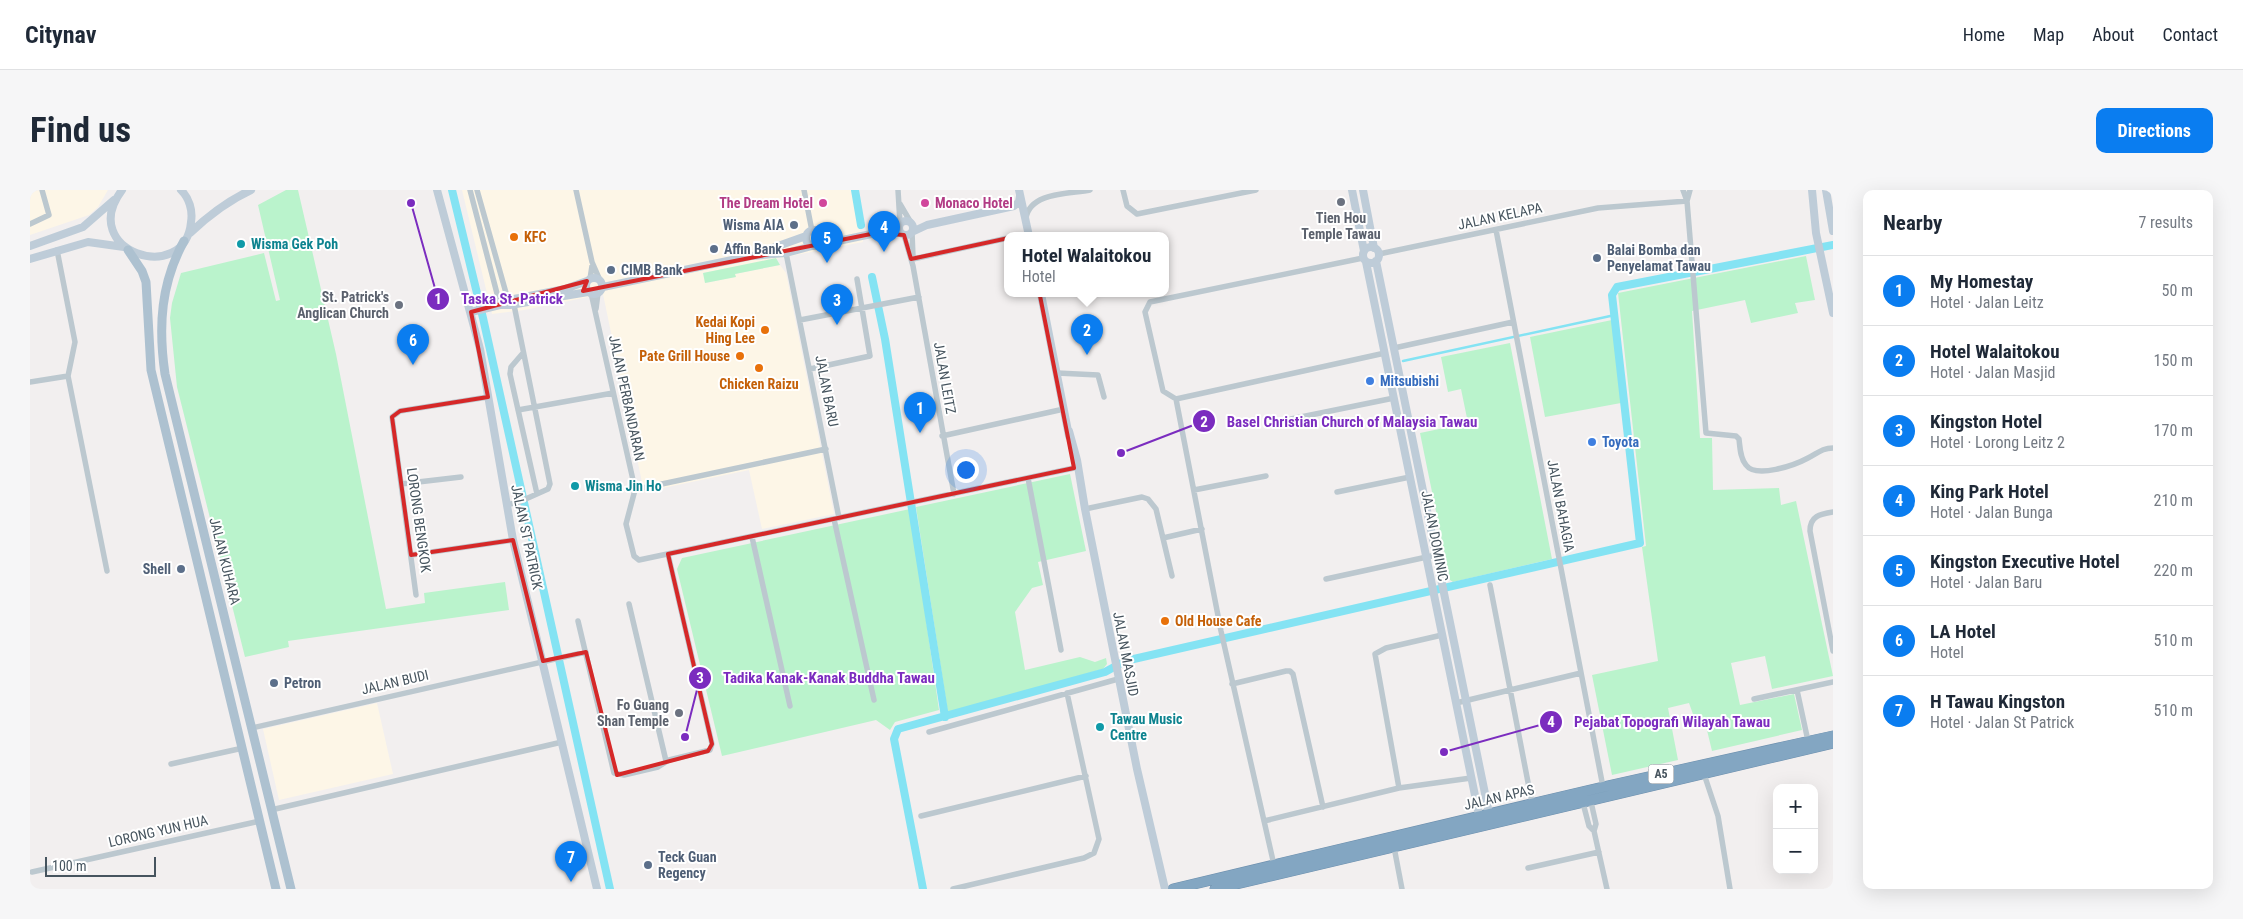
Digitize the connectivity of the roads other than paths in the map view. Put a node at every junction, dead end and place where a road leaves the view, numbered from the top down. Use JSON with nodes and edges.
{"nodes":[{"id":1,"x":42,"y":190,"type":"edge"},
{"id":2,"x":118,"y":190,"type":"edge"},
{"id":3,"x":122,"y":190,"type":"edge"},
{"id":4,"x":181,"y":190,"type":"edge"},
{"id":5,"x":251,"y":190,"type":"edge"},
{"id":6,"x":437,"y":190,"type":"edge"},
{"id":7,"x":470,"y":190,"type":"edge"},
{"id":8,"x":476,"y":190,"type":"edge"},
{"id":9,"x":576,"y":190,"type":"edge"},
{"id":10,"x":804,"y":190,"type":"edge"},
{"id":11,"x":898,"y":190,"type":"edge"},
{"id":12,"x":1090,"y":190,"type":"edge"},
{"id":13,"x":1123,"y":190,"type":"edge"},
{"id":14,"x":1256,"y":190,"type":"edge"},
{"id":15,"x":1352,"y":190,"type":"edge"},
{"id":16,"x":1363,"y":190,"type":"edge"},
{"id":17,"x":1683,"y":190,"type":"edge"},
{"id":18,"x":1690,"y":190,"type":"edge"},
{"id":19,"x":1811,"y":190,"type":"edge"},
{"id":20,"x":1826,"y":190,"type":"edge"},
{"id":21,"x":1020,"y":193,"type":"edge"},
{"id":22,"x":116,"y":198,"type":"junction"},
{"id":23,"x":1688,"y":201,"type":"junction"},
{"id":24,"x":900,"y":204,"type":"junction"},
{"id":25,"x":1026,"y":221,"type":"junction"},
{"id":26,"x":911,"y":222,"type":"junction"},
{"id":27,"x":937,"y":222,"type":"junction"},
{"id":28,"x":30,"y":224,"type":"edge"},
{"id":29,"x":900,"y":224,"type":"junction"},
{"id":30,"x":1832,"y":228,"type":"edge"},
{"id":31,"x":1496,"y":230,"type":"junction"},
{"id":32,"x":912,"y":232,"type":"junction"},
{"id":33,"x":1027,"y":232,"type":"edge"},
{"id":34,"x":813,"y":233,"type":"junction"},
{"id":35,"x":876,"y":233,"type":"junction"},
{"id":36,"x":902,"y":234,"type":"junction"},
{"id":37,"x":186,"y":238,"type":"junction"},
{"id":38,"x":1004,"y":239,"type":"edge"},
{"id":39,"x":839,"y":240,"type":"junction"},
{"id":40,"x":795,"y":242,"type":"junction"},
{"id":41,"x":30,"y":246,"type":"edge"},
{"id":42,"x":816,"y":246,"type":"junction"},
{"id":43,"x":126,"y":248,"type":"junction"},
{"id":44,"x":57,"y":250,"type":"junction"},
{"id":45,"x":797,"y":250,"type":"junction"},
{"id":46,"x":786,"y":253,"type":"junction"},
{"id":47,"x":1376,"y":255,"type":"junction"},
{"id":48,"x":750,"y":256,"type":"junction"},
{"id":49,"x":1365,"y":257,"type":"junction"},
{"id":50,"x":913,"y":258,"type":"junction"},
{"id":51,"x":30,"y":259,"type":"edge"},
{"id":52,"x":592,"y":262,"type":"junction"},
{"id":53,"x":1822,"y":264,"type":"junction"},
{"id":54,"x":913,"y":266,"type":"junction"},
{"id":55,"x":790,"y":269,"type":"junction"},
{"id":56,"x":1833,"y":269,"type":"edge"},
{"id":57,"x":856,"y":279,"type":"dead end"},
{"id":58,"x":588,"y":280,"type":"junction"},
{"id":59,"x":597,"y":288,"type":"junction"},
{"id":60,"x":505,"y":291,"type":"junction"},
{"id":61,"x":497,"y":293,"type":"junction"},
{"id":62,"x":919,"y":297,"type":"junction"},
{"id":63,"x":1042,"y":297,"type":"edge"},
{"id":64,"x":511,"y":302,"type":"junction"},
{"id":65,"x":500,"y":305,"type":"junction"},
{"id":66,"x":862,"y":308,"type":"junction"},
{"id":67,"x":471,"y":312,"type":"junction"},
{"id":68,"x":1833,"y":313,"type":"edge"},
{"id":69,"x":800,"y":320,"type":"junction"},
{"id":70,"x":1514,"y":324,"type":"junction"},
{"id":71,"x":1394,"y":348,"type":"junction"},
{"id":72,"x":523,"y":353,"type":"junction"},
{"id":73,"x":1385,"y":353,"type":"junction"},
{"id":74,"x":810,"y":369,"type":"junction"},
{"id":75,"x":1057,"y":373,"type":"junction"},
{"id":76,"x":68,"y":376,"type":"junction"},
{"id":77,"x":30,"y":382,"type":"edge"},
{"id":78,"x":613,"y":392,"type":"junction"},
{"id":79,"x":488,"y":397,"type":"junction"},
{"id":80,"x":1104,"y":397,"type":"dead end"},
{"id":81,"x":1394,"y":398,"type":"junction"},
{"id":82,"x":1176,"y":399,"type":"junction"},
{"id":83,"x":534,"y":407,"type":"junction"},
{"id":84,"x":1064,"y":408,"type":"junction"},
{"id":85,"x":518,"y":410,"type":"junction"},
{"id":86,"x":1291,"y":419,"type":"dead end"},
{"id":87,"x":1069,"y":431,"type":"junction"},
{"id":88,"x":942,"y":436,"type":"junction"},
{"id":89,"x":1833,"y":448,"type":"edge"},
{"id":90,"x":826,"y":449,"type":"junction"},
{"id":91,"x":1074,"y":468,"type":"junction"},
{"id":92,"x":1266,"y":476,"type":"dead end"},
{"id":93,"x":461,"y":477,"type":"dead end"},
{"id":94,"x":1410,"y":477,"type":"junction"},
{"id":95,"x":1028,"y":478,"type":"junction"},
{"id":96,"x":1080,"y":482,"type":"junction"},
{"id":97,"x":401,"y":484,"type":"junction"},
{"id":98,"x":636,"y":486,"type":"junction"},
{"id":99,"x":1194,"y":490,"type":"junction"},
{"id":100,"x":1337,"y":492,"type":"dead end"},
{"id":101,"x":537,"y":494,"type":"junction"},
{"id":102,"x":954,"y":494,"type":"junction"},
{"id":103,"x":506,"y":505,"type":"junction"},
{"id":104,"x":1085,"y":508,"type":"junction"},
{"id":105,"x":1833,"y":512,"type":"edge"},
{"id":106,"x":837,"y":519,"type":"junction"},
{"id":107,"x":1202,"y":529,"type":"junction"},
{"id":108,"x":752,"y":537,"type":"junction"},
{"id":109,"x":1163,"y":538,"type":"junction"},
{"id":110,"x":513,"y":540,"type":"junction"},
{"id":111,"x":206,"y":544,"type":"junction"},
{"id":112,"x":668,"y":554,"type":"junction"},
{"id":113,"x":411,"y":555,"type":"junction"},
{"id":114,"x":1436,"y":555,"type":"junction"},
{"id":115,"x":1427,"y":557,"type":"junction"},
{"id":116,"x":107,"y":571,"type":"dead end"},
{"id":117,"x":1172,"y":576,"type":"dead end"},
{"id":118,"x":1326,"y":579,"type":"dead end"},
{"id":119,"x":203,"y":584,"type":"junction"},
{"id":120,"x":1490,"y":585,"type":"dead end"},
{"id":121,"x":416,"y":595,"type":"dead end"},
{"id":122,"x":629,"y":604,"type":"dead end"},
{"id":123,"x":578,"y":621,"type":"dead end"},
{"id":124,"x":1442,"y":635,"type":"junction"},
{"id":125,"x":1061,"y":650,"type":"dead end"},
{"id":126,"x":1833,"y":651,"type":"edge"},
{"id":127,"x":586,"y":652,"type":"junction"},
{"id":128,"x":543,"y":661,"type":"junction"},
{"id":129,"x":1581,"y":673,"type":"junction"},
{"id":130,"x":1118,"y":676,"type":"junction"},
{"id":131,"x":1833,"y":682,"type":"edge"},
{"id":132,"x":1232,"y":684,"type":"junction"},
{"id":133,"x":1510,"y":690,"type":"junction"},
{"id":134,"x":1797,"y":690,"type":"junction"},
{"id":135,"x":1067,"y":693,"type":"junction"},
{"id":136,"x":1754,"y":699,"type":"dead end"},
{"id":137,"x":874,"y":700,"type":"dead end"},
{"id":138,"x":1466,"y":701,"type":"junction"},
{"id":139,"x":1456,"y":703,"type":"junction"},
{"id":140,"x":790,"y":706,"type":"dead end"},
{"id":141,"x":252,"y":728,"type":"junction"},
{"id":142,"x":929,"y":732,"type":"dead end"},
{"id":143,"x":1833,"y":736,"type":"edge"},
{"id":144,"x":562,"y":742,"type":"junction"},
{"id":145,"x":1808,"y":742,"type":"junction"},
{"id":146,"x":1833,"y":743,"type":"edge"},
{"id":147,"x":243,"y":748,"type":"junction"},
{"id":148,"x":666,"y":761,"type":"junction"},
{"id":149,"x":171,"y":764,"type":"dead end"},
{"id":150,"x":1704,"y":774,"type":"junction"},
{"id":151,"x":1086,"y":776,"type":"junction"},
{"id":152,"x":1472,"y":778,"type":"junction"},
{"id":153,"x":1603,"y":787,"type":"junction"},
{"id":154,"x":1399,"y":788,"type":"junction"},
{"id":155,"x":1532,"y":803,"type":"junction"},
{"id":156,"x":1587,"y":803,"type":"junction"},
{"id":157,"x":1322,"y":807,"type":"junction"},
{"id":158,"x":271,"y":810,"type":"junction"},
{"id":159,"x":1484,"y":814,"type":"junction"},
{"id":160,"x":922,"y":816,"type":"dead end"},
{"id":161,"x":1264,"y":821,"type":"junction"},
{"id":162,"x":260,"y":822,"type":"junction"},
{"id":163,"x":1496,"y":824,"type":"junction"},
{"id":164,"x":1394,"y":847,"type":"junction"},
{"id":165,"x":1599,"y":852,"type":"junction"},
{"id":166,"x":1274,"y":865,"type":"junction"},
{"id":167,"x":1528,"y":868,"type":"dead end"},
{"id":168,"x":32,"y":872,"type":"dead end"},
{"id":169,"x":276,"y":889,"type":"edge"},
{"id":170,"x":291,"y":889,"type":"edge"},
{"id":171,"x":597,"y":889,"type":"edge"},
{"id":172,"x":953,"y":889,"type":"edge"},
{"id":173,"x":1165,"y":889,"type":"edge"},
{"id":174,"x":1173,"y":889,"type":"edge"},
{"id":175,"x":1215,"y":889,"type":"edge"},
{"id":176,"x":1402,"y":889,"type":"edge"},
{"id":177,"x":1607,"y":889,"type":"edge"},
{"id":178,"x":1730,"y":889,"type":"edge"}],
"edges":[{"from":1,"to":28,"type":"street"},
{"from":2,"to":22,"type":"street"},
{"from":3,"to":22,"type":"street"},
{"from":4,"to":37,"type":"street"},
{"from":5,"to":37,"type":"street"},
{"from":6,"to":67,"type":"street","name":"JALAN ST PATRICK"},
{"from":7,"to":61,"type":"street"},
{"from":8,"to":60,"type":"street"},
{"from":9,"to":52,"type":"street","name":"JALAN PERBANDARAN"},
{"from":10,"to":34,"type":"street"},
{"from":11,"to":24,"type":"street"},
{"from":12,"to":25,"type":"street"},
{"from":13,"to":14,"type":"street"},
{"from":15,"to":49,"type":"street","name":"JALAN DOMINIC"},
{"from":16,"to":47,"type":"street","name":"JALAN DOMINIC"},
{"from":17,"to":23,"type":"street"},
{"from":18,"to":23,"type":"street"},
{"from":19,"to":53,"type":"street"},
{"from":20,"to":30,"type":"street"},
{"from":21,"to":25,"type":"street"},
{"from":21,"to":27,"type":"street"},
{"from":22,"to":41,"type":"street"},
{"from":22,"to":43,"type":"street"},
{"from":23,"to":31,"type":"street","name":"JALAN KELAPA"},
{"from":23,"to":89,"type":"street"},
{"from":24,"to":26,"type":"street"},
{"from":24,"to":29,"type":"street"},
{"from":25,"to":33,"type":"street"},
{"from":26,"to":27,"type":"street"},
{"from":26,"to":29,"type":"street"},
{"from":26,"to":32,"type":"street"},
{"from":27,"to":32,"type":"street"},
{"from":29,"to":35,"type":"street"},
{"from":29,"to":36,"type":"street"},
{"from":31,"to":47,"type":"street","name":"JALAN KELAPA"},
{"from":31,"to":70,"type":"street","name":"JALAN BAHAGIA"},
{"from":32,"to":36,"type":"street"},
{"from":32,"to":50,"type":"street"},
{"from":34,"to":39,"type":"street"},
{"from":34,"to":40,"type":"street"},
{"from":34,"to":42,"type":"street"},
{"from":34,"to":42,"type":"street"},
{"from":35,"to":36,"type":"street"},
{"from":35,"to":39,"type":"street"},
{"from":36,"to":54,"type":"street"},
{"from":37,"to":43,"type":"street"},
{"from":37,"to":111,"type":"main road","name":"JALAN KUHARA"},
{"from":38,"to":50,"type":"street"},
{"from":39,"to":42,"type":"street"},
{"from":40,"to":46,"type":"street"},
{"from":40,"to":48,"type":"street"},
{"from":42,"to":45,"type":"street"},
{"from":43,"to":44,"type":"street"},
{"from":43,"to":119,"type":"main road","name":"JALAN KUHARA"},
{"from":44,"to":51,"type":"street"},
{"from":44,"to":76,"type":"street"},
{"from":45,"to":46,"type":"street"},
{"from":45,"to":55,"type":"street"},
{"from":46,"to":48,"type":"street"},
{"from":46,"to":55,"type":"street","name":"JALAN BARU"},
{"from":47,"to":49,"type":"street"},
{"from":47,"to":49,"type":"street"},
{"from":47,"to":71,"type":"street","name":"JALAN DOMINIC"},
{"from":48,"to":59,"type":"street"},
{"from":49,"to":73,"type":"street","name":"JALAN DOMINIC"},
{"from":49,"to":82,"type":"street"},
{"from":50,"to":54,"type":"street"},
{"from":52,"to":58,"type":"street","name":"JALAN PERBANDARAN"},
{"from":52,"to":59,"type":"street","name":"JALAN PERBANDARAN"},
{"from":53,"to":56,"type":"street"},
{"from":53,"to":68,"type":"street"},
{"from":54,"to":62,"type":"street","name":"JALAN LEITZ"},
{"from":55,"to":69,"type":"street","name":"JALAN BARU"},
{"from":57,"to":66,"type":"street"},
{"from":58,"to":59,"type":"street"},
{"from":58,"to":59,"type":"street"},
{"from":58,"to":64,"type":"street"},
{"from":59,"to":64,"type":"street"},
{"from":59,"to":78,"type":"street","name":"JALAN PERBANDARAN"},
{"from":60,"to":61,"type":"street"},
{"from":60,"to":64,"type":"street"},
{"from":61,"to":65,"type":"street"},
{"from":62,"to":66,"type":"street"},
{"from":62,"to":88,"type":"street","name":"JALAN LEITZ"},
{"from":63,"to":75,"type":"street","name":"JALAN MASJID"},
{"from":64,"to":65,"type":"street"},
{"from":64,"to":72,"type":"street"},
{"from":65,"to":67,"type":"street"},
{"from":66,"to":69,"type":"street"},
{"from":66,"to":74,"type":"street"},
{"from":67,"to":79,"type":"street","name":"JALAN ST PATRICK"},
{"from":69,"to":74,"type":"street","name":"JALAN BARU"},
{"from":70,"to":71,"type":"street"},
{"from":70,"to":129,"type":"street","name":"JALAN BAHAGIA"},
{"from":71,"to":114,"type":"street","name":"JALAN DOMINIC"},
{"from":72,"to":83,"type":"street"},
{"from":72,"to":85,"type":"street"},
{"from":73,"to":81,"type":"street","name":"JALAN DOMINIC"},
{"from":73,"to":82,"type":"street"},
{"from":74,"to":90,"type":"street","name":"JALAN BARU"},
{"from":75,"to":80,"type":"street"},
{"from":75,"to":84,"type":"street","name":"JALAN MASJID"},
{"from":76,"to":77,"type":"street"},
{"from":76,"to":116,"type":"street"},
{"from":78,"to":83,"type":"street"},
{"from":78,"to":98,"type":"street","name":"JALAN PERBANDARAN"},
{"from":79,"to":97,"type":"street","name":"LORONG BENGKOK"},
{"from":79,"to":103,"type":"street","name":"JALAN ST PATRICK"},
{"from":81,"to":86,"type":"street"},
{"from":81,"to":94,"type":"street","name":"JALAN DOMINIC"},
{"from":82,"to":99,"type":"street"},
{"from":83,"to":85,"type":"street"},
{"from":83,"to":101,"type":"street"},
{"from":84,"to":87,"type":"street","name":"JALAN MASJID"},
{"from":84,"to":88,"type":"street"},
{"from":85,"to":101,"type":"street"},
{"from":87,"to":91,"type":"street","name":"JALAN MASJID"},
{"from":87,"to":96,"type":"street","name":"JALAN MASJID"},
{"from":88,"to":102,"type":"street","name":"JALAN LEITZ"},
{"from":90,"to":98,"type":"street"},
{"from":90,"to":106,"type":"street","name":"JALAN BARU"},
{"from":91,"to":95,"type":"street"},
{"from":91,"to":96,"type":"street","name":"JALAN MASJID"},
{"from":92,"to":99,"type":"street"},
{"from":93,"to":97,"type":"street"},
{"from":94,"to":100,"type":"street"},
{"from":94,"to":115,"type":"street","name":"JALAN DOMINIC"},
{"from":95,"to":102,"type":"street"},
{"from":95,"to":125,"type":"street"},
{"from":96,"to":104,"type":"street","name":"JALAN MASJID"},
{"from":97,"to":113,"type":"street","name":"LORONG BENGKOK"},
{"from":98,"to":112,"type":"street"},
{"from":99,"to":107,"type":"street"},
{"from":101,"to":103,"type":"street"},
{"from":102,"to":106,"type":"street"},
{"from":103,"to":110,"type":"street","name":"JALAN ST PATRICK"},
{"from":104,"to":109,"type":"street"},
{"from":104,"to":130,"type":"street","name":"JALAN MASJID"},
{"from":105,"to":126,"type":"street"},
{"from":106,"to":108,"type":"street"},
{"from":106,"to":137,"type":"street","name":"JALAN BARU"},
{"from":107,"to":109,"type":"street"},
{"from":107,"to":132,"type":"street"},
{"from":108,"to":112,"type":"street"},
{"from":108,"to":140,"type":"street"},
{"from":109,"to":117,"type":"street"},
{"from":110,"to":113,"type":"street"},
{"from":110,"to":128,"type":"street","name":"JALAN ST PATRICK"},
{"from":111,"to":119,"type":"main road"},
{"from":111,"to":141,"type":"main road","name":"JALAN KUHARA"},
{"from":112,"to":148,"type":"street"},
{"from":113,"to":121,"type":"street","name":"LORONG BENGKOK"},
{"from":114,"to":115,"type":"street"},
{"from":114,"to":138,"type":"street","name":"JALAN DOMINIC"},
{"from":115,"to":118,"type":"street"},
{"from":115,"to":124,"type":"street","name":"JALAN DOMINIC"},
{"from":119,"to":147,"type":"main road","name":"JALAN KUHARA"},
{"from":120,"to":133,"type":"street"},
{"from":122,"to":148,"type":"street"},
{"from":123,"to":127,"type":"street"},
{"from":124,"to":139,"type":"street","name":"JALAN DOMINIC"},
{"from":124,"to":154,"type":"street"},
{"from":127,"to":128,"type":"street","name":"JALAN BUDI"},
{"from":127,"to":148,"type":"street"},
{"from":128,"to":141,"type":"street","name":"JALAN BUDI"},
{"from":128,"to":144,"type":"street","name":"JALAN ST PATRICK"},
{"from":129,"to":133,"type":"street"},
{"from":129,"to":153,"type":"street","name":"JALAN BAHAGIA"},
{"from":130,"to":135,"type":"street"},
{"from":130,"to":173,"type":"street","name":"JALAN MASJID"},
{"from":131,"to":134,"type":"street"},
{"from":132,"to":157,"type":"street"},
{"from":132,"to":161,"type":"street"},
{"from":133,"to":138,"type":"street"},
{"from":133,"to":155,"type":"street"},
{"from":134,"to":136,"type":"street"},
{"from":134,"to":145,"type":"street"},
{"from":135,"to":142,"type":"street"},
{"from":135,"to":151,"type":"street"},
{"from":138,"to":139,"type":"street"},
{"from":138,"to":159,"type":"street","name":"JALAN DOMINIC"},
{"from":139,"to":152,"type":"street","name":"JALAN DOMINIC"},
{"from":141,"to":158,"type":"main road","name":"JALAN KUHARA"},
{"from":143,"to":145,"type":"highway","name":"JALAN APAS","number":"A5"},
{"from":144,"to":158,"type":"street"},
{"from":144,"to":171,"type":"street","name":"JALAN ST PATRICK"},
{"from":145,"to":153,"type":"highway","name":"JALAN APAS","number":"A5"},
{"from":146,"to":150,"type":"highway","name":"JALAN APAS","number":"A5"},
{"from":147,"to":149,"type":"street"},
{"from":147,"to":162,"type":"main road","name":"JALAN KUHARA"},
{"from":150,"to":156,"type":"highway","name":"JALAN APAS","number":"A5"},
{"from":150,"to":178,"type":"street"},
{"from":151,"to":160,"type":"street"},
{"from":151,"to":172,"type":"street"},
{"from":152,"to":154,"type":"street"},
{"from":152,"to":159,"type":"street","name":"JALAN DOMINIC"},
{"from":153,"to":155,"type":"highway","name":"JALAN APAS","number":"A5"},
{"from":154,"to":157,"type":"street"},
{"from":155,"to":159,"type":"highway","name":"JALAN APAS","number":"A5"},
{"from":156,"to":163,"type":"highway","name":"JALAN APAS","number":"A5"},
{"from":156,"to":165,"type":"street"},
{"from":157,"to":161,"type":"street"},
{"from":158,"to":170,"type":"main road","name":"JALAN KUHARA"},
{"from":159,"to":163,"type":"highway"},
{"from":159,"to":166,"type":"highway","name":"JALAN APAS","number":"A5"},
{"from":161,"to":166,"type":"street"},
{"from":162,"to":168,"type":"street","name":"LORONG YUN HUA"},
{"from":162,"to":169,"type":"main road","name":"JALAN KUHARA"},
{"from":163,"to":164,"type":"highway","name":"JALAN APAS","number":"A5"},
{"from":164,"to":175,"type":"highway","name":"JALAN APAS","number":"A5"},
{"from":164,"to":176,"type":"street"},
{"from":165,"to":167,"type":"street"},
{"from":165,"to":177,"type":"street"},
{"from":166,"to":174,"type":"highway","name":"JALAN APAS","number":"A5"}]}
